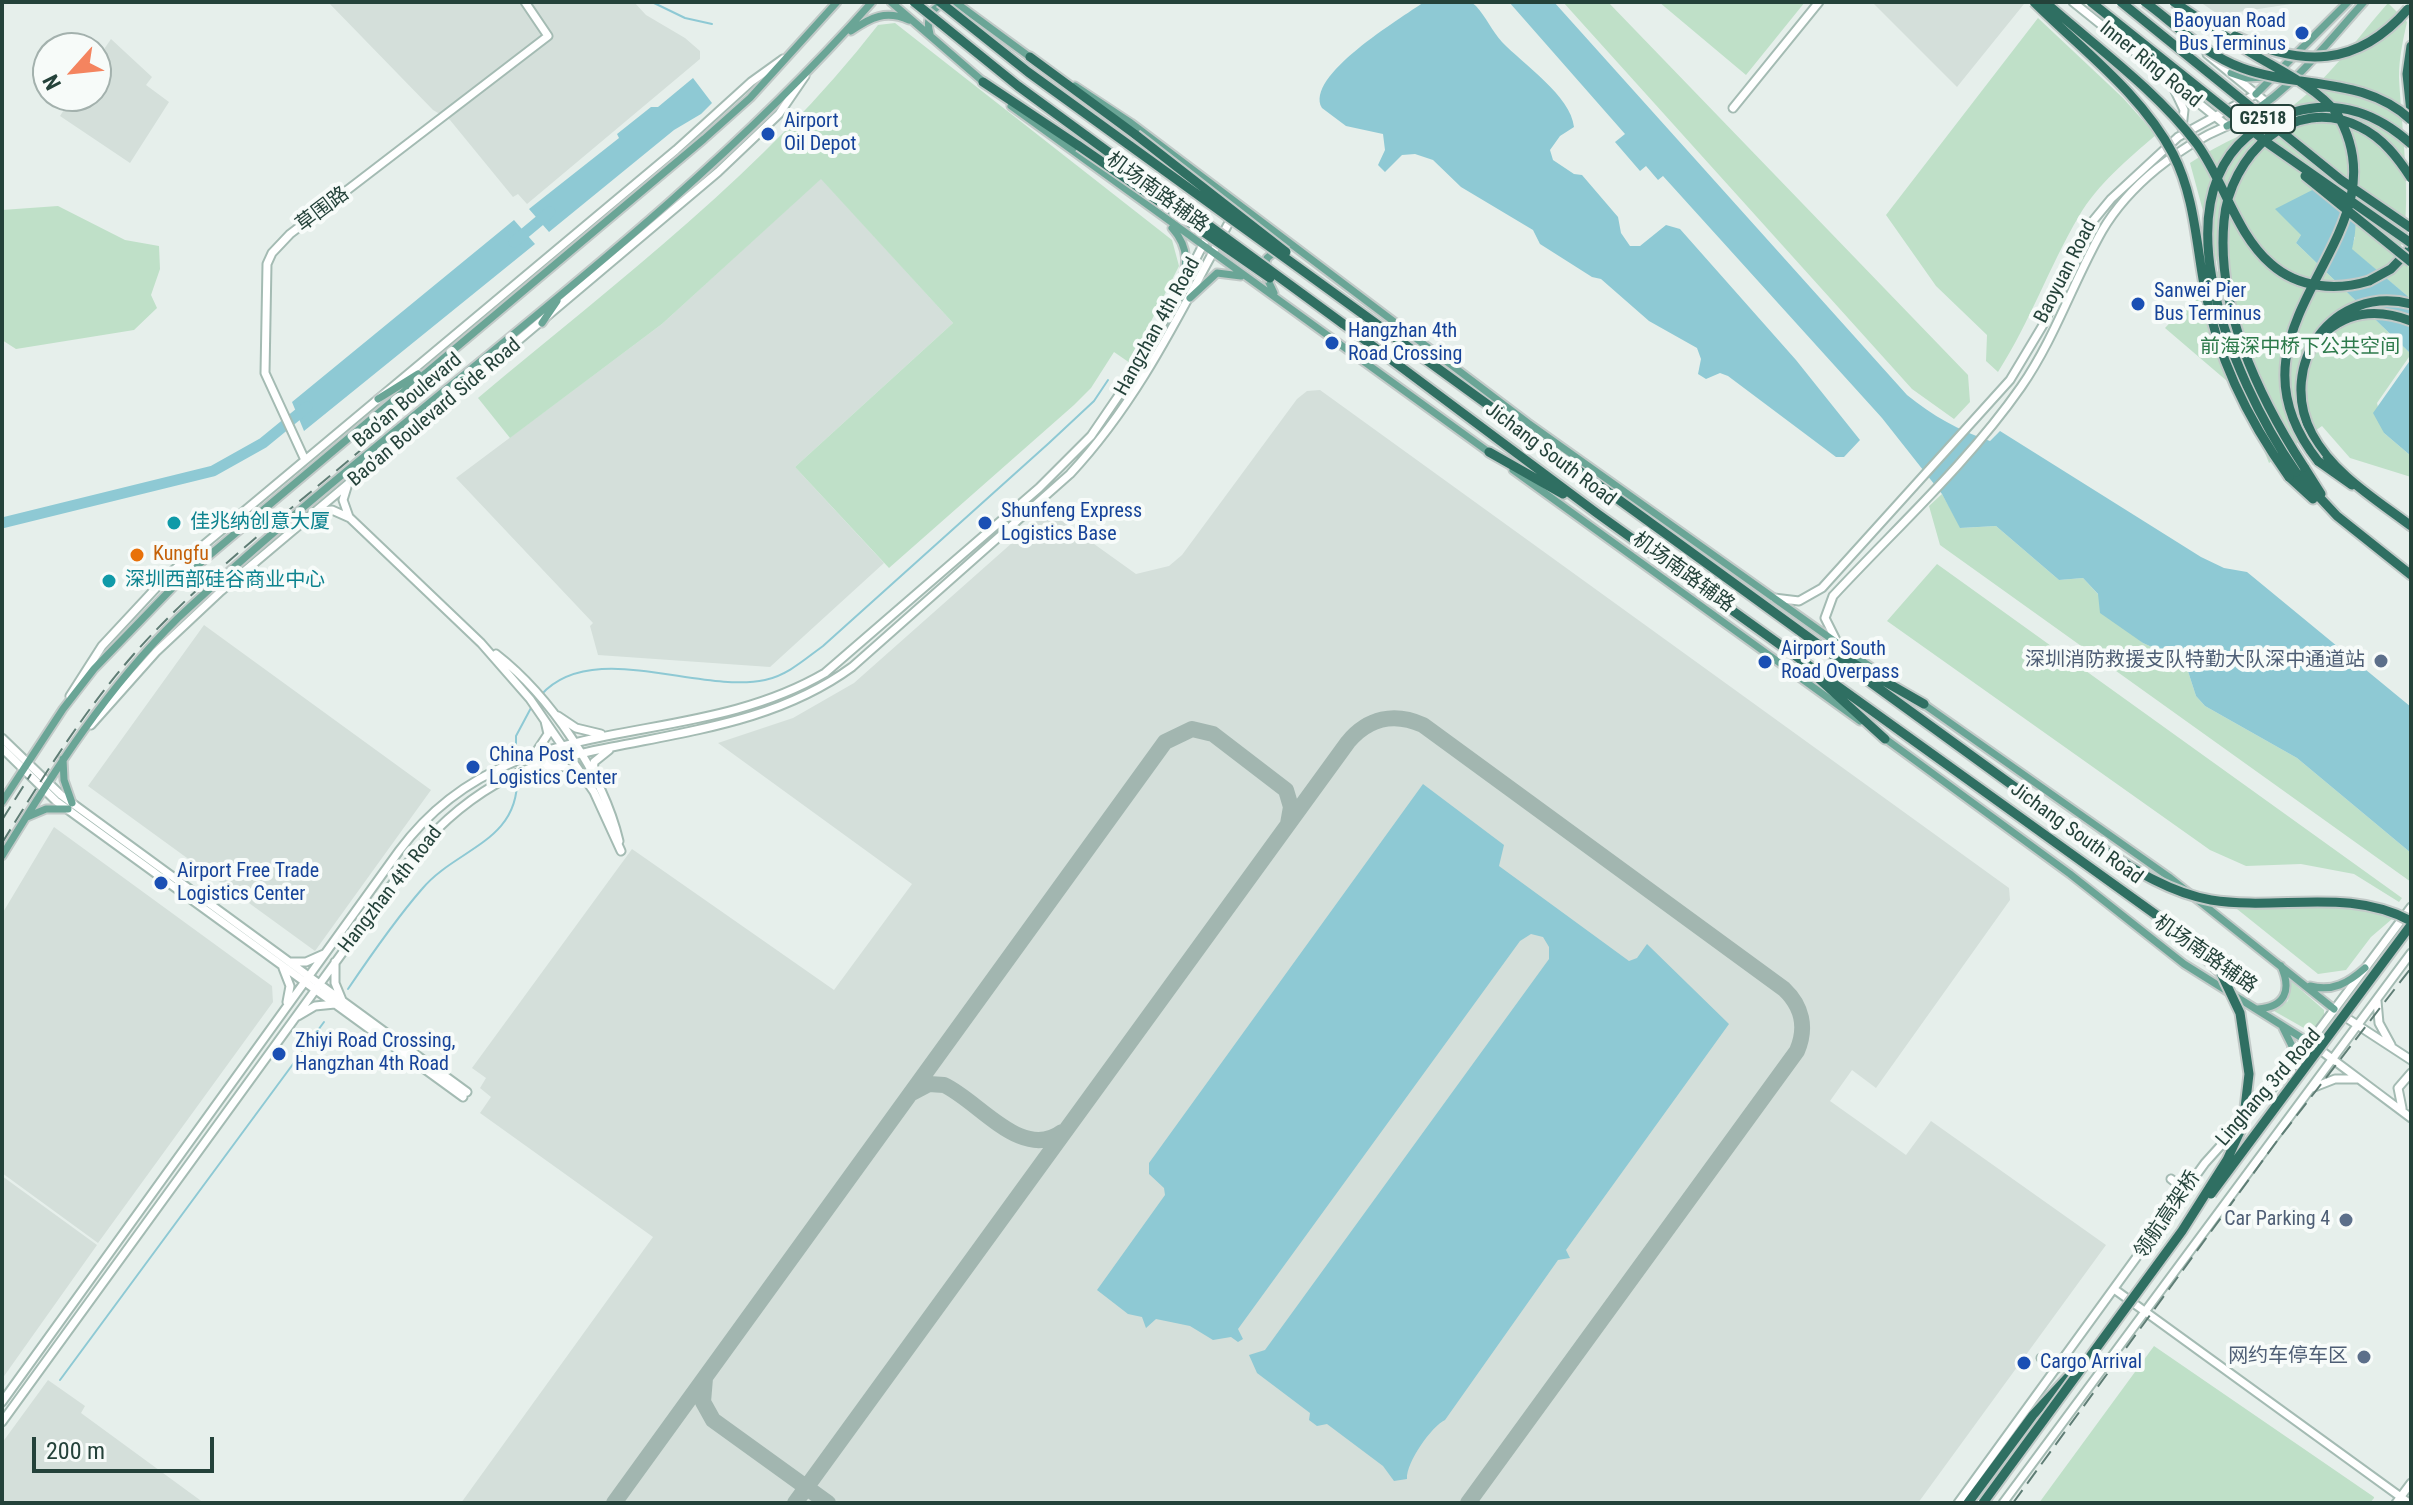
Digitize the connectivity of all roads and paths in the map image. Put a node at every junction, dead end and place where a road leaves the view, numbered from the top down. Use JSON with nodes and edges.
{"nodes":[{"id":1,"x":525,"y":2,"type":"edge"},
{"id":2,"x":829,"y":2,"type":"edge"},
{"id":3,"x":837,"y":2,"type":"edge"},
{"id":4,"x":872,"y":2,"type":"edge"},
{"id":5,"x":891,"y":2,"type":"edge"},
{"id":6,"x":914,"y":2,"type":"edge"},
{"id":7,"x":940,"y":2,"type":"edge"},
{"id":8,"x":1819,"y":2,"type":"edge"},
{"id":9,"x":2034,"y":2,"type":"edge"},
{"id":10,"x":2045,"y":2,"type":"edge"},
{"id":11,"x":2073,"y":2,"type":"edge"},
{"id":12,"x":2091,"y":2,"type":"edge"},
{"id":13,"x":2121,"y":2,"type":"edge"},
{"id":14,"x":2145,"y":2,"type":"edge"},
{"id":15,"x":2174,"y":2,"type":"edge"},
{"id":16,"x":2348,"y":2,"type":"edge"},
{"id":17,"x":2364,"y":2,"type":"edge"},
{"id":18,"x":957,"y":3,"type":"edge"},
{"id":19,"x":2409,"y":7,"type":"edge"},
{"id":20,"x":818,"y":23,"type":"junction"},
{"id":21,"x":2205,"y":23,"type":"junction"},
{"id":22,"x":917,"y":24,"type":"junction"},
{"id":23,"x":839,"y":39,"type":"junction"},
{"id":24,"x":934,"y":39,"type":"junction"},
{"id":25,"x":2411,"y":46,"type":"edge"},
{"id":26,"x":1030,"y":57,"type":"junction"},
{"id":27,"x":785,"y":58,"type":"junction"},
{"id":28,"x":2283,"y":71,"type":"junction"},
{"id":29,"x":807,"y":72,"type":"junction"},
{"id":30,"x":2231,"y":73,"type":"junction"},
{"id":31,"x":2167,"y":79,"type":"junction"},
{"id":32,"x":983,"y":82,"type":"junction"},
{"id":33,"x":2256,"y":94,"type":"junction"},
{"id":34,"x":2267,"y":103,"type":"junction"},
{"id":35,"x":1733,"y":108,"type":"dead end"},
{"id":36,"x":2411,"y":112,"type":"edge"},
{"id":37,"x":2216,"y":118,"type":"junction"},
{"id":38,"x":2411,"y":120,"type":"edge"},
{"id":39,"x":2227,"y":126,"type":"junction"},
{"id":40,"x":2178,"y":137,"type":"junction"},
{"id":41,"x":2269,"y":144,"type":"junction"},
{"id":42,"x":2411,"y":144,"type":"edge"},
{"id":43,"x":2411,"y":178,"type":"edge"},
{"id":44,"x":1229,"y":197,"type":"junction"},
{"id":45,"x":1239,"y":205,"type":"junction"},
{"id":46,"x":1159,"y":215,"type":"junction"},
{"id":47,"x":2411,"y":228,"type":"edge"},
{"id":48,"x":1203,"y":245,"type":"junction"},
{"id":49,"x":2411,"y":246,"type":"edge"},
{"id":50,"x":1298,"y":250,"type":"junction"},
{"id":51,"x":1213,"y":253,"type":"junction"},
{"id":52,"x":2411,"y":262,"type":"edge"},
{"id":53,"x":1262,"y":288,"type":"junction"},
{"id":54,"x":563,"y":292,"type":"junction"},
{"id":55,"x":1179,"y":292,"type":"junction"},
{"id":56,"x":1190,"y":298,"type":"junction"},
{"id":57,"x":2411,"y":304,"type":"edge"},
{"id":58,"x":1353,"y":308,"type":"junction"},
{"id":59,"x":1292,"y":310,"type":"junction"},
{"id":60,"x":2411,"y":321,"type":"edge"},
{"id":61,"x":542,"y":323,"type":"junction"},
{"id":62,"x":1342,"y":323,"type":"junction"},
{"id":63,"x":2311,"y":348,"type":"junction"},
{"id":64,"x":441,"y":360,"type":"junction"},
{"id":65,"x":378,"y":399,"type":"junction"},
{"id":66,"x":1489,"y":452,"type":"junction"},
{"id":67,"x":2321,"y":457,"type":"junction"},
{"id":68,"x":305,"y":460,"type":"junction"},
{"id":69,"x":2297,"y":472,"type":"junction"},
{"id":70,"x":347,"y":486,"type":"junction"},
{"id":71,"x":314,"y":514,"type":"junction"},
{"id":72,"x":1598,"y":514,"type":"junction"},
{"id":73,"x":2337,"y":516,"type":"junction"},
{"id":74,"x":350,"y":518,"type":"junction"},
{"id":75,"x":2411,"y":526,"type":"edge"},
{"id":76,"x":2411,"y":575,"type":"edge"},
{"id":77,"x":1822,"y":588,"type":"junction"},
{"id":78,"x":1758,"y":589,"type":"junction"},
{"id":79,"x":1833,"y":596,"type":"junction"},
{"id":80,"x":1798,"y":631,"type":"junction"},
{"id":81,"x":1786,"y":649,"type":"junction"},
{"id":82,"x":1847,"y":652,"type":"junction"},
{"id":83,"x":520,"y":681,"type":"junction"},
{"id":84,"x":1924,"y":704,"type":"junction"},
{"id":85,"x":63,"y":709,"type":"junction"},
{"id":86,"x":551,"y":709,"type":"junction"},
{"id":87,"x":541,"y":712,"type":"junction"},
{"id":88,"x":611,"y":735,"type":"junction"},
{"id":89,"x":2,"y":738,"type":"edge"},
{"id":90,"x":1885,"y":739,"type":"junction"},
{"id":91,"x":568,"y":743,"type":"junction"},
{"id":92,"x":621,"y":745,"type":"junction"},
{"id":93,"x":2,"y":748,"type":"edge"},
{"id":94,"x":531,"y":753,"type":"junction"},
{"id":95,"x":575,"y":754,"type":"junction"},
{"id":96,"x":64,"y":758,"type":"junction"},
{"id":97,"x":24,"y":766,"type":"junction"},
{"id":98,"x":534,"y":767,"type":"junction"},
{"id":99,"x":591,"y":781,"type":"junction"},
{"id":100,"x":45,"y":786,"type":"junction"},
{"id":101,"x":2,"y":802,"type":"edge"},
{"id":102,"x":70,"y":806,"type":"junction"},
{"id":103,"x":23,"y":822,"type":"junction"},
{"id":104,"x":2,"y":856,"type":"edge"},
{"id":105,"x":2411,"y":907,"type":"edge"},
{"id":106,"x":2411,"y":923,"type":"edge"},
{"id":107,"x":2173,"y":927,"type":"joint"},
{"id":108,"x":326,"y":953,"type":"junction"},
{"id":109,"x":2411,"y":953,"type":"edge"},
{"id":110,"x":335,"y":961,"type":"junction"},
{"id":111,"x":283,"y":962,"type":"junction"},
{"id":112,"x":2280,"y":965,"type":"junction"},
{"id":113,"x":2365,"y":968,"type":"junction"},
{"id":114,"x":307,"y":980,"type":"junction"},
{"id":115,"x":2302,"y":982,"type":"junction"},
{"id":116,"x":316,"y":987,"type":"junction"},
{"id":117,"x":2378,"y":997,"type":"junction"},
{"id":118,"x":339,"y":1003,"type":"junction"},
{"id":119,"x":2256,"y":1009,"type":"junction"},
{"id":120,"x":2334,"y":1009,"type":"junction"},
{"id":121,"x":285,"y":1010,"type":"junction"},
{"id":122,"x":293,"y":1019,"type":"junction"},
{"id":123,"x":2279,"y":1023,"type":"junction"},
{"id":124,"x":2356,"y":1026,"type":"junction"},
{"id":125,"x":2310,"y":1043,"type":"junction"},
{"id":126,"x":2395,"y":1050,"type":"junction"},
{"id":127,"x":2332,"y":1058,"type":"junction"},
{"id":128,"x":2411,"y":1060,"type":"edge"},
{"id":129,"x":2289,"y":1070,"type":"junction"},
{"id":130,"x":2411,"y":1073,"type":"edge"},
{"id":131,"x":2362,"y":1081,"type":"junction"},
{"id":132,"x":2310,"y":1089,"type":"junction"},
{"id":133,"x":465,"y":1095,"type":"dead end"},
{"id":134,"x":2409,"y":1116,"type":"edge"},
{"id":135,"x":2171,"y":1179,"type":"dead end"},
{"id":136,"x":2185,"y":1190,"type":"junction"},
{"id":137,"x":2182,"y":1231,"type":"junction"},
{"id":138,"x":2114,"y":1289,"type":"junction"},
{"id":139,"x":2144,"y":1311,"type":"junction"},
{"id":140,"x":2096,"y":1347,"type":"junction"},
{"id":141,"x":2041,"y":1358,"type":"dead end"},
{"id":142,"x":2056,"y":1369,"type":"junction"},
{"id":143,"x":2,"y":1402,"type":"edge"},
{"id":144,"x":2,"y":1422,"type":"edge"},
{"id":145,"x":2411,"y":1483,"type":"edge"},
{"id":146,"x":2399,"y":1500,"type":"edge"},
{"id":147,"x":1958,"y":1503,"type":"edge"},
{"id":148,"x":1968,"y":1503,"type":"edge"},
{"id":149,"x":1983,"y":1503,"type":"edge"},
{"id":150,"x":2003,"y":1503,"type":"edge"},
{"id":151,"x":2409,"y":1503,"type":"edge"}],
"edges":[{"from":1,"to":68,"type":"street","name":"草围路"},
{"from":2,"to":20,"type":"main road"},
{"from":3,"to":20,"type":"main road","name":"Bao'an Boulevard"},
{"from":4,"to":23,"type":"main road","name":"Bao'an Boulevard"},
{"from":5,"to":22,"type":"main road","name":"机场南路辅路"},
{"from":6,"to":62,"type":"highway","name":"Jichang South Road","bridge":true},
{"from":7,"to":58,"type":"highway","name":"Jichang South Road","bridge":true},
{"from":8,"to":35,"type":"street"},
{"from":9,"to":69,"type":"highway","bridge":true},
{"from":10,"to":49,"type":"highway","bridge":true},
{"from":11,"to":31,"type":"street","name":"Inner Ring Road"},
{"from":12,"to":41,"type":"highway","number":"G2518","bridge":true},
{"from":13,"to":47,"type":"highway","number":"G2518","bridge":true},
{"from":14,"to":30,"type":"street"},
{"from":14,"to":38,"type":"highway","bridge":true},
{"from":15,"to":21,"type":"highway","bridge":true},
{"from":16,"to":28,"type":"main road","name":"Baoyuan Road"},
{"from":17,"to":34,"type":"main road","name":"Baoyuan Road"},
{"from":18,"to":24,"type":"main road"},
{"from":18,"to":26,"type":"main road","name":"机场南路辅路"},
{"from":19,"to":21,"type":"highway","bridge":true},
{"from":20,"to":27,"type":"main road","name":"Bao'an Boulevard"},
{"from":21,"to":67,"type":"highway","bridge":true},
{"from":22,"to":23,"type":"main road"},
{"from":22,"to":24,"type":"main road","name":"机场南路辅路"},
{"from":23,"to":29,"type":"main road","name":"Bao'an Boulevard"},
{"from":24,"to":32,"type":"main road","name":"机场南路辅路"},
{"from":25,"to":36,"type":"highway"},
{"from":26,"to":44,"type":"main road","name":"机场南路辅路"},
{"from":26,"to":58,"type":"highway","bridge":true},
{"from":27,"to":64,"type":"main road","name":"Bao'an Boulevard"},
{"from":27,"to":65,"type":"street"},
{"from":28,"to":30,"type":"main road"},
{"from":28,"to":33,"type":"main road","name":"Baoyuan Road"},
{"from":29,"to":54,"type":"main road","name":"Bao'an Boulevard"},
{"from":29,"to":61,"type":"street","name":"Bao'an Boulevard Side Road"},
{"from":30,"to":33,"type":"street"},
{"from":31,"to":37,"type":"street","name":"Inner Ring Road"},
{"from":31,"to":40,"type":"street"},
{"from":32,"to":46,"type":"main road","name":"机场南路辅路"},
{"from":32,"to":62,"type":"highway","bridge":true},
{"from":33,"to":34,"type":"street"},
{"from":33,"to":37,"type":"street","name":"Baoyuan Road"},
{"from":34,"to":39,"type":"main road","name":"Baoyuan Road"},
{"from":37,"to":39,"type":"street","name":"Inner Ring Road"},
{"from":37,"to":40,"type":"street","name":"Baoyuan Road"},
{"from":39,"to":79,"type":"street","name":"Baoyuan Road"},
{"from":40,"to":77,"type":"street","name":"Baoyuan Road"},
{"from":41,"to":49,"type":"highway","number":"G2518","bridge":true},
{"from":41,"to":52,"type":"highway","bridge":true},
{"from":42,"to":69,"type":"highway","bridge":true},
{"from":43,"to":69,"type":"highway","bridge":true},
{"from":44,"to":45,"type":"main road","name":"机场南路辅路"},
{"from":44,"to":48,"type":"street","name":"Hangzhan 4th Road"},
{"from":45,"to":50,"type":"main road","name":"机场南路辅路"},
{"from":45,"to":51,"type":"street","name":"Hangzhan 4th Road"},
{"from":46,"to":48,"type":"main road","name":"机场南路辅路"},
{"from":46,"to":55,"type":"main road"},
{"from":48,"to":51,"type":"main road","name":"机场南路辅路"},
{"from":48,"to":55,"type":"street","name":"Hangzhan 4th Road"},
{"from":50,"to":59,"type":"main road"},
{"from":50,"to":78,"type":"main road","name":"机场南路辅路"},
{"from":51,"to":53,"type":"main road","name":"机场南路辅路"},
{"from":51,"to":56,"type":"street","name":"Hangzhan 4th Road"},
{"from":53,"to":56,"type":"main road"},
{"from":53,"to":59,"type":"main road","name":"机场南路辅路"},
{"from":54,"to":61,"type":"main road"},
{"from":54,"to":96,"type":"main road","name":"Bao'an Boulevard"},
{"from":55,"to":88,"type":"street","name":"Hangzhan 4th Road"},
{"from":56,"to":92,"type":"street","name":"Hangzhan 4th Road"},
{"from":57,"to":63,"type":"highway"},
{"from":58,"to":80,"type":"highway","name":"Jichang South Road","bridge":true},
{"from":59,"to":66,"type":"main road","name":"机场南路辅路"},
{"from":60,"to":63,"type":"highway"},
{"from":61,"to":70,"type":"street","name":"Bao'an Boulevard Side Road"},
{"from":62,"to":72,"type":"highway","name":"Jichang South Road"},
{"from":63,"to":67,"type":"highway"},
{"from":64,"to":65,"type":"main road"},
{"from":64,"to":85,"type":"main road","name":"Bao'an Boulevard"},
{"from":65,"to":68,"type":"street"},
{"from":66,"to":72,"type":"highway"},
{"from":66,"to":90,"type":"main road","name":"机场南路辅路"},
{"from":67,"to":75,"type":"highway"},
{"from":68,"to":85,"type":"street"},
{"from":69,"to":73,"type":"highway"},
{"from":69,"to":73,"type":"highway"},
{"from":70,"to":71,"type":"street","name":"Bao'an Boulevard Side Road"},
{"from":70,"to":74,"type":"street"},
{"from":71,"to":74,"type":"street"},
{"from":71,"to":96,"type":"street","name":"Bao'an Boulevard Side Road"},
{"from":72,"to":81,"type":"highway","name":"Jichang South Road"},
{"from":73,"to":76,"type":"highway"},
{"from":74,"to":83,"type":"street"},
{"from":77,"to":78,"type":"street"},
{"from":77,"to":79,"type":"street"},
{"from":78,"to":82,"type":"main road","name":"机场南路辅路"},
{"from":79,"to":82,"type":"street"},
{"from":80,"to":84,"type":"highway"},
{"from":80,"to":106,"type":"highway","name":"Jichang South Road","bridge":true},
{"from":81,"to":90,"type":"highway"},
{"from":81,"to":107,"type":"highway","name":"Jichang South Road"},
{"from":82,"to":84,"type":"main road","name":"机场南路辅路"},
{"from":83,"to":86,"type":"street"},
{"from":83,"to":87,"type":"street"},
{"from":84,"to":112,"type":"main road","name":"机场南路辅路"},
{"from":85,"to":97,"type":"main road","name":"Bao'an Boulevard"},
{"from":86,"to":88,"type":"street"},
{"from":86,"to":91,"type":"street"},
{"from":87,"to":91,"type":"street"},
{"from":87,"to":94,"type":"street"},
{"from":88,"to":91,"type":"street","name":"Hangzhan 4th Road"},
{"from":89,"to":97,"type":"street"},
{"from":90,"to":119,"type":"main road","name":"机场南路辅路"},
{"from":91,"to":94,"type":"street","name":"Hangzhan 4th Road"},
{"from":91,"to":95,"type":"street"},
{"from":92,"to":95,"type":"street","name":"Hangzhan 4th Road"},
{"from":92,"to":99,"type":"street"},
{"from":93,"to":97,"type":"street"},
{"from":94,"to":108,"type":"street","name":"Hangzhan 4th Road"},
{"from":95,"to":98,"type":"street","name":"Hangzhan 4th Road"},
{"from":95,"to":99,"type":"street"},
{"from":96,"to":100,"type":"main road","name":"Bao'an Boulevard"},
{"from":96,"to":102,"type":"main road"},
{"from":97,"to":100,"type":"street"},
{"from":97,"to":101,"type":"main road","name":"Bao'an Boulevard"},
{"from":98,"to":99,"type":"street"},
{"from":98,"to":110,"type":"street","name":"Hangzhan 4th Road"},
{"from":99,"to":99,"type":"street"},
{"from":100,"to":102,"type":"street"},
{"from":100,"to":103,"type":"main road","name":"Bao'an Boulevard"},
{"from":102,"to":103,"type":"main road"},
{"from":102,"to":111,"type":"street"},
{"from":103,"to":104,"type":"main road","name":"Bao'an Boulevard"},
{"from":105,"to":113,"type":"street","name":"Linghang 3rd Road"},
{"from":106,"to":137,"type":"highway","bridge":true},
{"from":107,"to":137,"type":"highway","name":"领航高架桥","bridge":true},
{"from":108,"to":111,"type":"street"},
{"from":108,"to":114,"type":"street","name":"Hangzhan 4th Road"},
{"from":109,"to":117,"type":"street","name":"Linghang 3rd Road"},
{"from":110,"to":116,"type":"street","name":"Hangzhan 4th Road"},
{"from":110,"to":118,"type":"street"},
{"from":111,"to":114,"type":"street"},
{"from":111,"to":121,"type":"street"},
{"from":112,"to":115,"type":"main road","name":"机场南路辅路"},
{"from":112,"to":119,"type":"main road"},
{"from":113,"to":115,"type":"main road"},
{"from":113,"to":120,"type":"street","name":"Linghang 3rd Road"},
{"from":114,"to":116,"type":"street"},
{"from":114,"to":121,"type":"street","name":"Hangzhan 4th Road"},
{"from":115,"to":120,"type":"main road","name":"机场南路辅路"},
{"from":116,"to":118,"type":"street"},
{"from":116,"to":122,"type":"street","name":"Hangzhan 4th Road"},
{"from":117,"to":124,"type":"street","name":"Linghang 3rd Road"},
{"from":117,"to":126,"type":"street"},
{"from":118,"to":122,"type":"street"},
{"from":118,"to":133,"type":"street"},
{"from":119,"to":123,"type":"main road","name":"机场南路辅路"},
{"from":120,"to":124,"type":"street"},
{"from":120,"to":125,"type":"street","name":"Linghang 3rd Road"},
{"from":121,"to":143,"type":"street","name":"Hangzhan 4th Road"},
{"from":122,"to":144,"type":"street","name":"Hangzhan 4th Road"},
{"from":123,"to":125,"type":"main road","name":"机场南路辅路"},
{"from":123,"to":129,"type":"main road"},
{"from":124,"to":126,"type":"street"},
{"from":124,"to":127,"type":"street","name":"Linghang 3rd Road"},
{"from":125,"to":127,"type":"street"},
{"from":125,"to":129,"type":"street","name":"Linghang 3rd Road"},
{"from":126,"to":128,"type":"street"},
{"from":127,"to":131,"type":"street"},
{"from":127,"to":132,"type":"street","name":"Linghang 3rd Road"},
{"from":129,"to":136,"type":"street","name":"Linghang 3rd Road"},
{"from":130,"to":134,"type":"street"},
{"from":131,"to":132,"type":"street"},
{"from":131,"to":134,"type":"street"},
{"from":132,"to":139,"type":"street","name":"Linghang 3rd Road"},
{"from":135,"to":136,"type":"street"},
{"from":136,"to":138,"type":"street","name":"Linghang 3rd Road"},
{"from":137,"to":140,"type":"highway","name":"领航高架桥","bridge":true},
{"from":138,"to":139,"type":"street"},
{"from":138,"to":142,"type":"street","name":"Linghang 3rd Road"},
{"from":139,"to":146,"type":"street"},
{"from":139,"to":150,"type":"street","name":"Linghang 3rd Road"},
{"from":140,"to":148,"type":"highway","bridge":true},
{"from":140,"to":149,"type":"highway","name":"领航高架桥","bridge":true},
{"from":141,"to":142,"type":"street"},
{"from":142,"to":147,"type":"street","name":"Linghang 3rd Road"},
{"from":145,"to":146,"type":"street"},
{"from":146,"to":151,"type":"street"}]}
